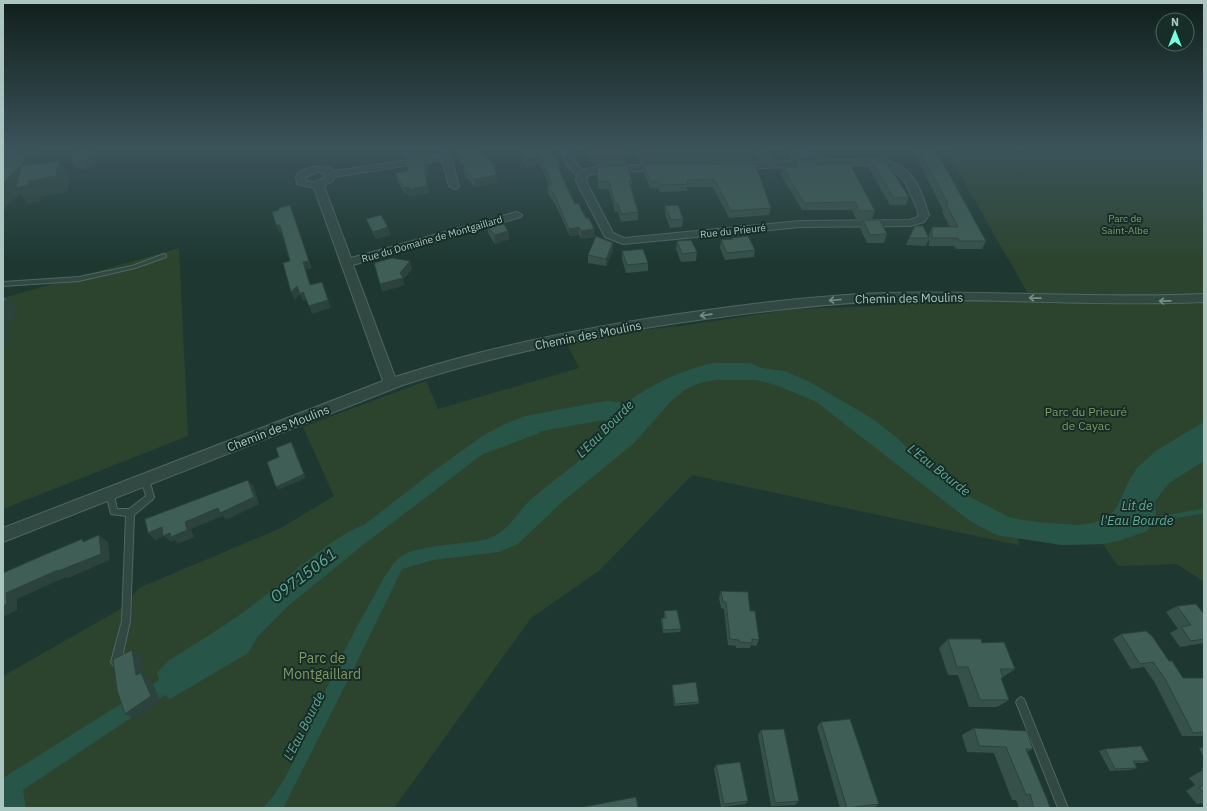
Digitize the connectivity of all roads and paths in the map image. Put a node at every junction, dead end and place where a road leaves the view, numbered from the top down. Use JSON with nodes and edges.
{"nodes":[{"id":1,"x":318,"y":184,"type":"edge"},
{"id":2,"x":582,"y":185,"type":"edge"},
{"id":3,"x":911,"y":185,"type":"edge"},
{"id":4,"x":517,"y":215,"type":"dead end"},
{"id":5,"x":468,"y":228,"type":"junction"},
{"id":6,"x":475,"y":238,"type":"dead end"},
{"id":7,"x":164,"y":256,"type":"dead end"},
{"id":8,"x":347,"y":263,"type":"junction"},
{"id":9,"x":3,"y":284,"type":"edge"},
{"id":10,"x":1204,"y":298,"type":"edge"},
{"id":11,"x":392,"y":384,"type":"junction"},
{"id":12,"x":145,"y":479,"type":"junction"},
{"id":13,"x":110,"y":493,"type":"junction"},
{"id":14,"x":130,"y":513,"type":"junction"},
{"id":15,"x":3,"y":535,"type":"edge"},
{"id":16,"x":116,"y":662,"type":"edge"},
{"id":17,"x":1021,"y":702,"type":"dead end"},
{"id":18,"x":1063,"y":808,"type":"edge"}],
"edges":[{"from":1,"to":8,"type":"street","name":"Rue du Domaine de Montgaillard"},
{"from":2,"to":3,"type":"street","name":"Rue du Prieuré"},
{"from":4,"to":5,"type":"street","name":"Rue du Domaine de Montgaillard"},
{"from":5,"to":6,"type":"street"},
{"from":5,"to":8,"type":"street","name":"Rue du Domaine de Montgaillard"},
{"from":7,"to":9,"type":"lane"},
{"from":8,"to":11,"type":"street","name":"Rue du Domaine de Montgaillard"},
{"from":10,"to":11,"type":"street","name":"Chemin des Moulins","one_way":true},
{"from":11,"to":12,"type":"street","name":"Chemin des Moulins"},
{"from":12,"to":13,"type":"street","name":"Chemin des Moulins"},
{"from":12,"to":14,"type":"lane"},
{"from":13,"to":14,"type":"lane"},
{"from":13,"to":15,"type":"street","name":"Chemin des Moulins"},
{"from":14,"to":16,"type":"lane"},
{"from":17,"to":18,"type":"lane"}]}
